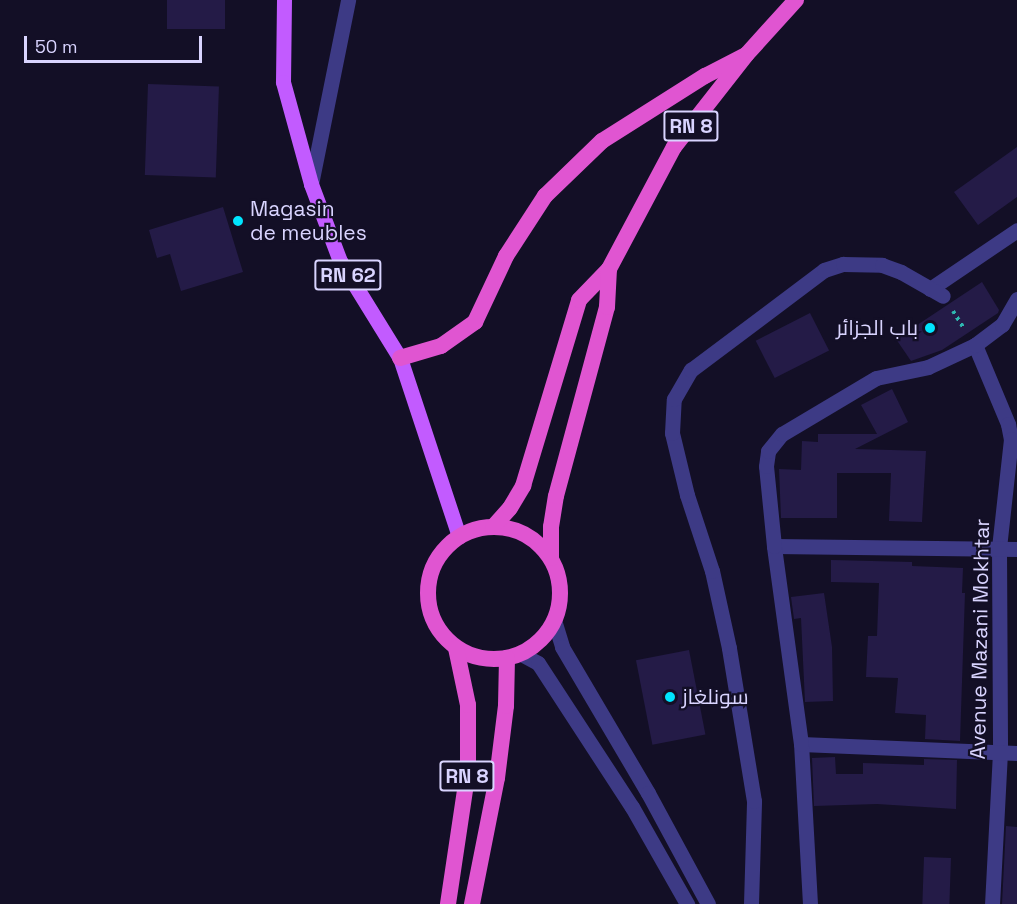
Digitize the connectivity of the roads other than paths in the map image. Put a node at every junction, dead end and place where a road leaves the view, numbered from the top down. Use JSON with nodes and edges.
{"nodes":[{"id":1,"x":284,"y":0,"type":"edge"},
{"id":2,"x":348,"y":0,"type":"edge"},
{"id":3,"x":796,"y":0,"type":"edge"},
{"id":4,"x":747,"y":54,"type":"junction"},
{"id":5,"x":310,"y":184,"type":"junction"},
{"id":6,"x":1017,"y":230,"type":"edge"},
{"id":7,"x":609,"y":269,"type":"junction"},
{"id":8,"x":1017,"y":298,"type":"edge"},
{"id":9,"x":975,"y":345,"type":"junction"},
{"id":10,"x":400,"y":358,"type":"junction"},
{"id":11,"x":493,"y":527,"type":"junction"},
{"id":12,"x":459,"y":536,"type":"junction"},
{"id":13,"x":774,"y":546,"type":"junction"},
{"id":14,"x":999,"y":548,"type":"junction"},
{"id":15,"x":1017,"y":549,"type":"edge"},
{"id":16,"x":551,"y":558,"type":"junction"},
{"id":17,"x":554,"y":620,"type":"junction"},
{"id":18,"x":456,"y":648,"type":"junction"},
{"id":19,"x":514,"y":656,"type":"junction"},
{"id":20,"x":801,"y":744,"type":"junction"},
{"id":21,"x":1000,"y":752,"type":"junction"},
{"id":22,"x":1017,"y":753,"type":"edge"},
{"id":23,"x":448,"y":904,"type":"edge"},
{"id":24,"x":472,"y":904,"type":"edge"},
{"id":25,"x":687,"y":904,"type":"edge"},
{"id":26,"x":708,"y":904,"type":"edge"},
{"id":27,"x":752,"y":904,"type":"edge"},
{"id":28,"x":810,"y":904,"type":"edge"},
{"id":29,"x":992,"y":904,"type":"edge"}],
"edges":[{"from":1,"to":5,"type":"main road","number":"RN 62"},
{"from":2,"to":5,"type":"street"},
{"from":3,"to":4,"type":"highway","number":"RN 8"},
{"from":4,"to":7,"type":"highway","number":"RN 8"},
{"from":4,"to":10,"type":"highway"},
{"from":5,"to":10,"type":"main road","number":"RN 62"},
{"from":6,"to":27,"type":"street"},
{"from":7,"to":11,"type":"highway","number":"RN 8"},
{"from":7,"to":16,"type":"highway","number":"RN 8"},
{"from":8,"to":9,"type":"street"},
{"from":9,"to":13,"type":"street"},
{"from":9,"to":14,"type":"street","name":"Avenue Mazani Mokhtar"},
{"from":10,"to":12,"type":"main road","number":"RN 62"},
{"from":11,"to":12,"type":"highway"},
{"from":11,"to":16,"type":"highway"},
{"from":12,"to":18,"type":"highway"},
{"from":13,"to":14,"type":"street"},
{"from":13,"to":20,"type":"street"},
{"from":14,"to":15,"type":"street"},
{"from":14,"to":21,"type":"street","name":"Avenue Mazani Mokhtar"},
{"from":16,"to":17,"type":"highway"},
{"from":17,"to":19,"type":"highway"},
{"from":17,"to":26,"type":"street"},
{"from":18,"to":19,"type":"highway"},
{"from":18,"to":23,"type":"highway","number":"RN 8"},
{"from":19,"to":24,"type":"highway","number":"RN 8"},
{"from":19,"to":25,"type":"street"},
{"from":20,"to":21,"type":"street"},
{"from":20,"to":28,"type":"street"},
{"from":21,"to":22,"type":"street"},
{"from":21,"to":29,"type":"street","name":"Avenue Mazani Mokhtar"}]}
